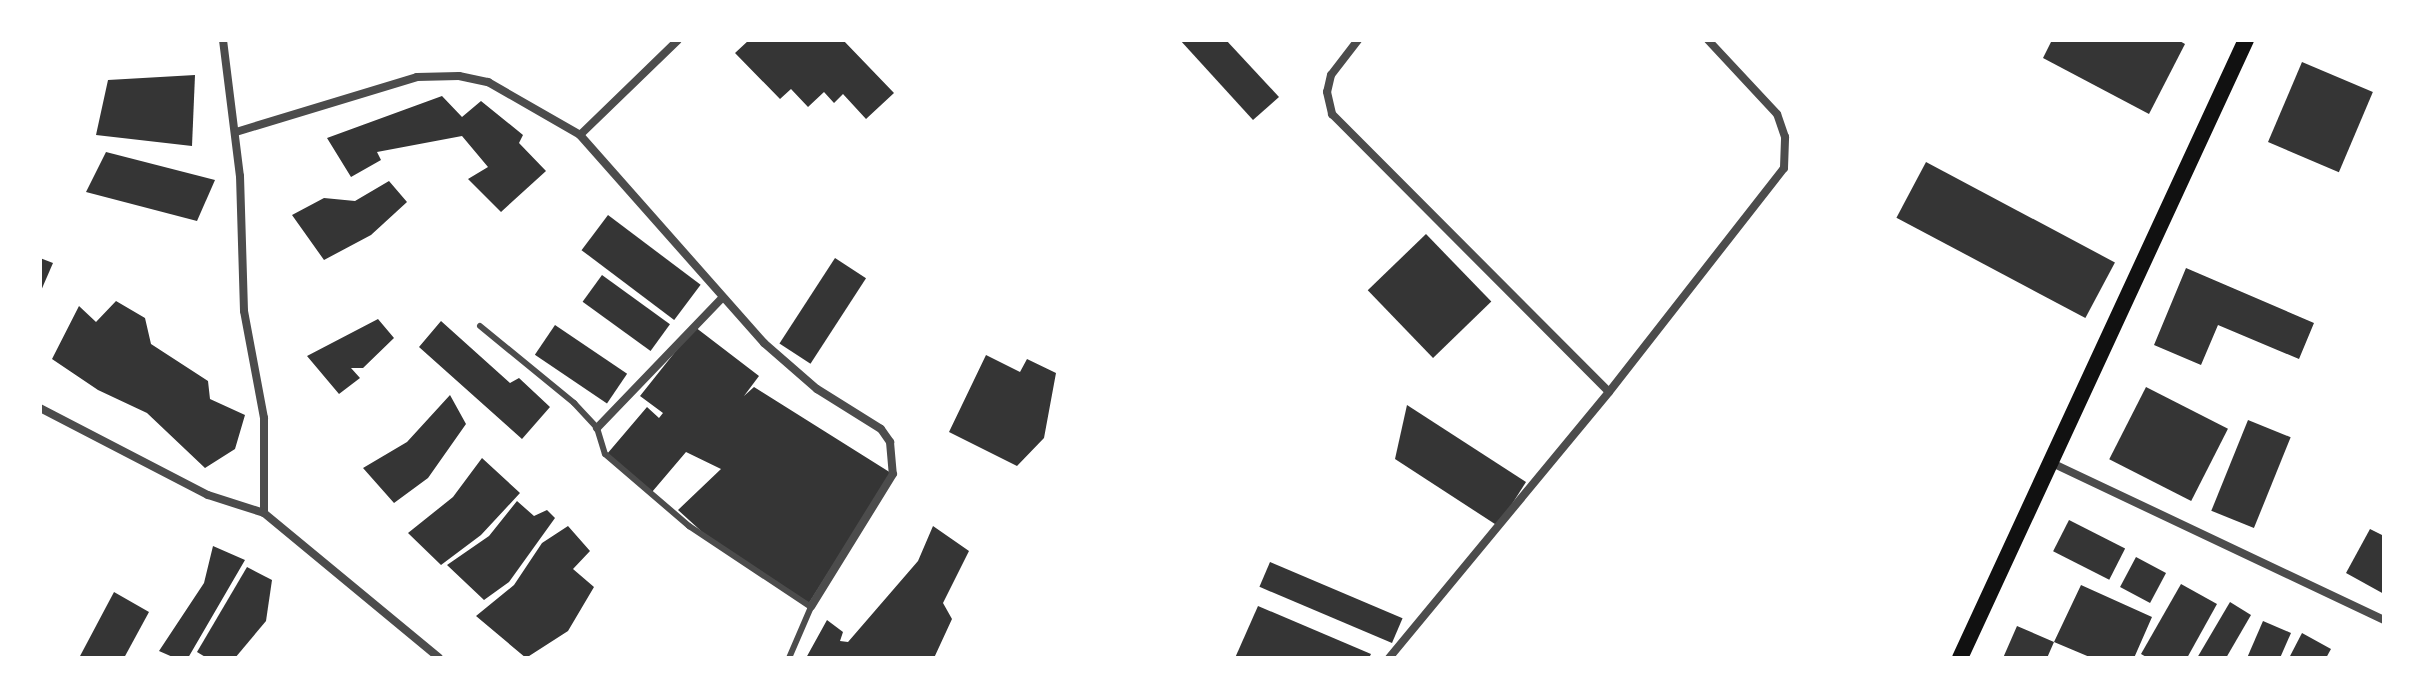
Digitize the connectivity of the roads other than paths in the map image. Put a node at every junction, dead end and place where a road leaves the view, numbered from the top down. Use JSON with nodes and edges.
{"nodes":[{"id":1,"x":223,"y":40,"type":"edge"},
{"id":2,"x":678,"y":40,"type":"edge"},
{"id":3,"x":1358,"y":40,"type":"edge"},
{"id":4,"x":1708,"y":40,"type":"edge"},
{"id":5,"x":2246,"y":40,"type":"edge"},
{"id":6,"x":236,"y":132,"type":"junction"},
{"id":7,"x":580,"y":135,"type":"junction"},
{"id":8,"x":722,"y":298,"type":"junction"},
{"id":9,"x":480,"y":326,"type":"dead end"},
{"id":10,"x":1609,"y":392,"type":"junction"},
{"id":11,"x":40,"y":408,"type":"edge"},
{"id":12,"x":597,"y":428,"type":"junction"},
{"id":13,"x":2052,"y":463,"type":"junction"},
{"id":14,"x":264,"y":513,"type":"junction"},
{"id":15,"x":811,"y":607,"type":"junction"},
{"id":16,"x":2384,"y":620,"type":"edge"},
{"id":17,"x":439,"y":658,"type":"edge"},
{"id":18,"x":789,"y":658,"type":"edge"},
{"id":19,"x":1389,"y":658,"type":"edge"},
{"id":20,"x":1960,"y":658,"type":"edge"}],
"edges":[{"from":1,"to":6,"type":"street"},
{"from":2,"to":7,"type":"street"},
{"from":3,"to":10,"type":"street"},
{"from":4,"to":10,"type":"street"},
{"from":5,"to":13,"type":"main road"},
{"from":6,"to":7,"type":"street"},
{"from":6,"to":14,"type":"street"},
{"from":7,"to":8,"type":"street"},
{"from":8,"to":12,"type":"street"},
{"from":8,"to":15,"type":"street"},
{"from":9,"to":12,"type":"lane"},
{"from":10,"to":19,"type":"street"},
{"from":11,"to":14,"type":"street"},
{"from":12,"to":15,"type":"lane"},
{"from":13,"to":16,"type":"street"},
{"from":13,"to":20,"type":"main road"},
{"from":14,"to":17,"type":"street"},
{"from":15,"to":18,"type":"lane"}]}
